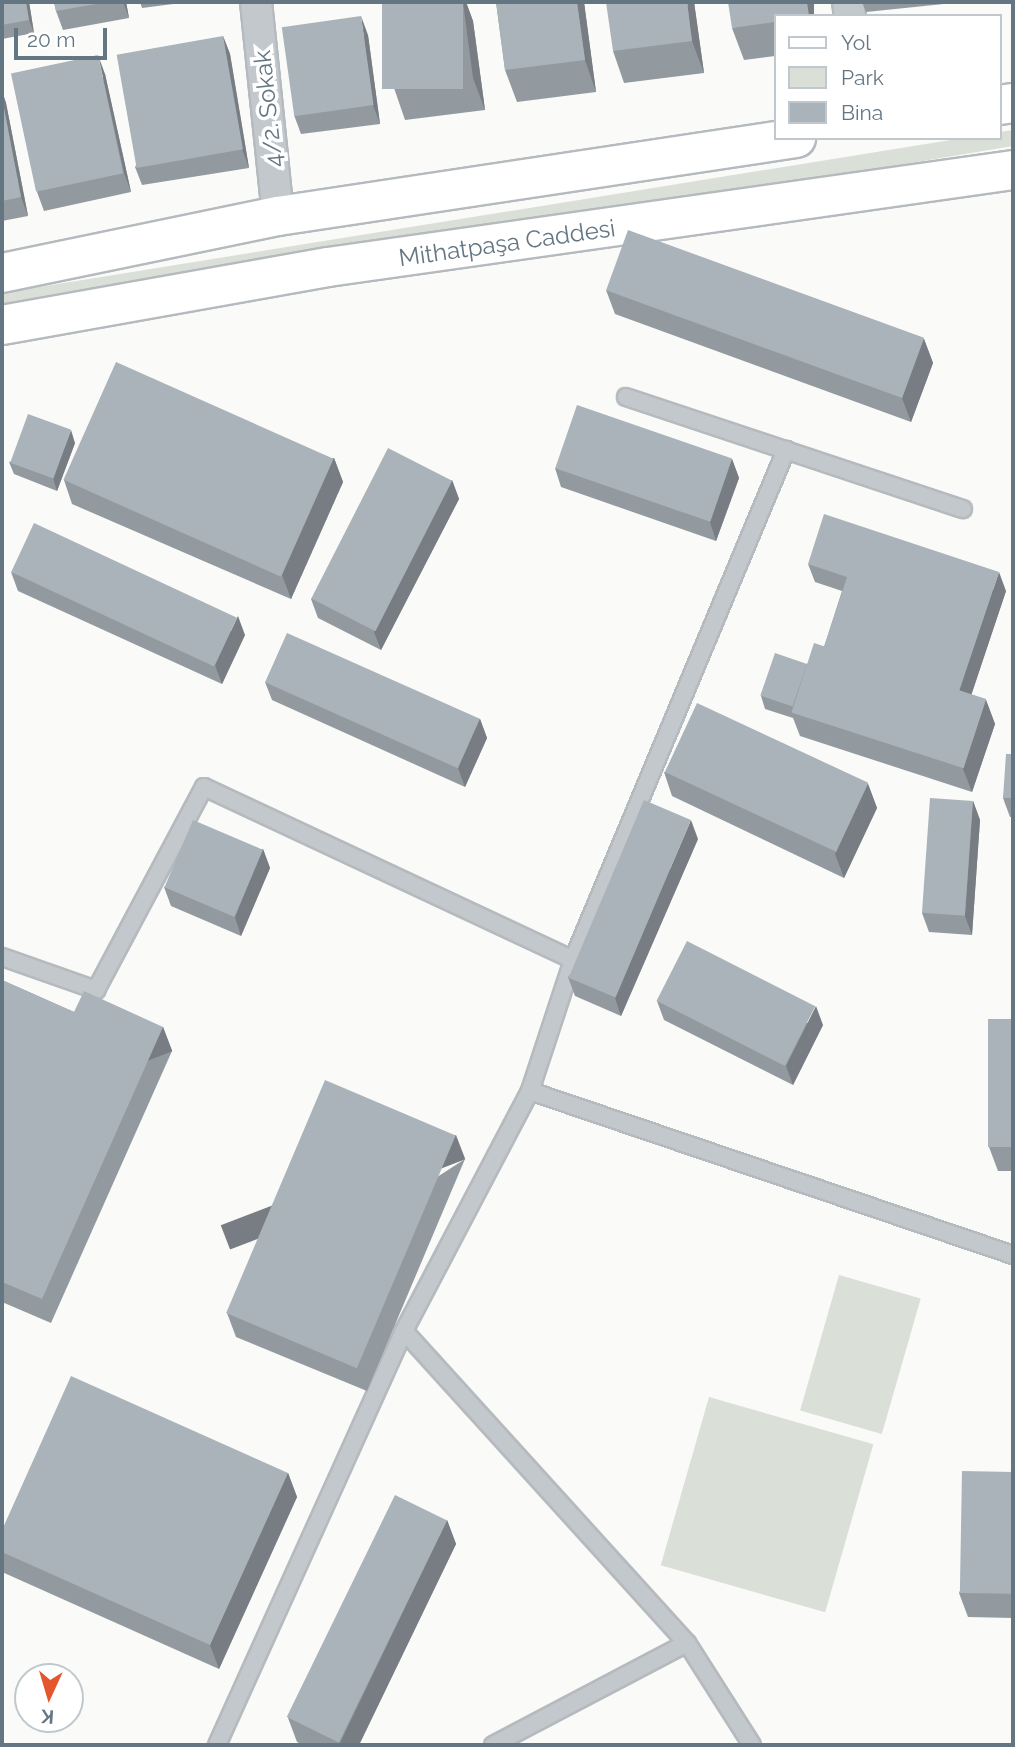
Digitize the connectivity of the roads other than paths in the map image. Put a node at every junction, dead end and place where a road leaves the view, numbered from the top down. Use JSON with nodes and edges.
{"nodes":[{"id":1,"x":256,"y":2,"type":"edge"},
{"id":2,"x":783,"y":140,"type":"edge"},
{"id":3,"x":1013,"y":170,"type":"edge"},
{"id":4,"x":278,"y":216,"type":"junction"},
{"id":5,"x":2,"y":273,"type":"edge"},
{"id":6,"x":2,"y":325,"type":"edge"},
{"id":7,"x":626,"y":397,"type":"dead end"},
{"id":8,"x":786,"y":450,"type":"junction"},
{"id":9,"x":963,"y":509,"type":"dead end"},
{"id":10,"x":2,"y":957,"type":"edge"},
{"id":11,"x":573,"y":960,"type":"junction"},
{"id":12,"x":530,"y":1091,"type":"junction"},
{"id":13,"x":1013,"y":1255,"type":"edge"},
{"id":14,"x":404,"y":1331,"type":"junction"},
{"id":15,"x":687,"y":1643,"type":"junction"},
{"id":16,"x":217,"y":1745,"type":"edge"},
{"id":17,"x":493,"y":1745,"type":"edge"},
{"id":18,"x":752,"y":1745,"type":"edge"}],
"edges":[{"from":1,"to":4,"type":"street","name":"4/2. Sokak"},
{"from":2,"to":4,"type":"main road"},
{"from":3,"to":6,"type":"main road","name":"Mithatpaşa Caddesi"},
{"from":4,"to":5,"type":"main road"},
{"from":7,"to":8,"type":"lane"},
{"from":8,"to":9,"type":"lane"},
{"from":8,"to":11,"type":"lane"},
{"from":10,"to":11,"type":"lane"},
{"from":11,"to":12,"type":"lane"},
{"from":12,"to":13,"type":"lane"},
{"from":12,"to":14,"type":"lane"},
{"from":14,"to":15,"type":"lane"},
{"from":14,"to":16,"type":"lane"},
{"from":15,"to":17,"type":"lane"},
{"from":15,"to":18,"type":"lane"}]}
